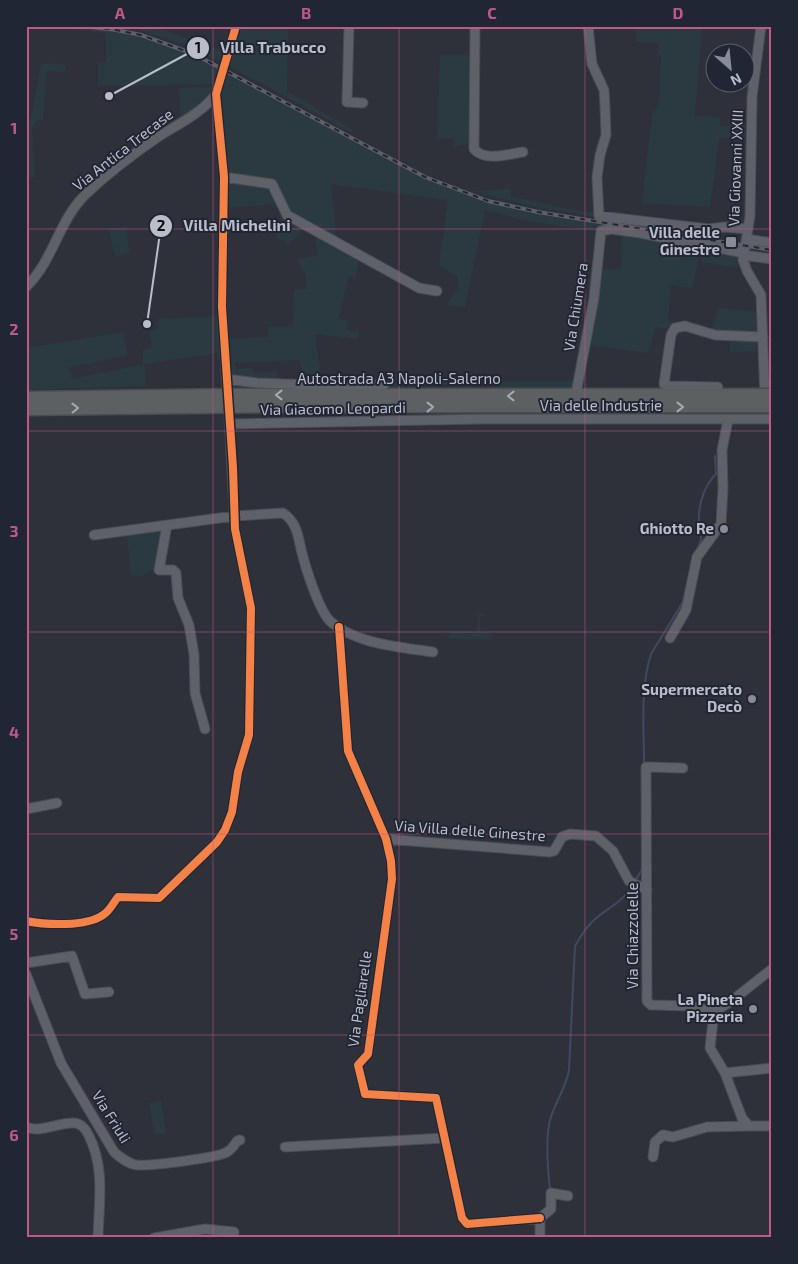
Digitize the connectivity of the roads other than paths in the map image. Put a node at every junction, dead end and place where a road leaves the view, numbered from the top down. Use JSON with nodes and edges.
{"nodes":[{"id":1,"x":236,"y":26,"type":"edge"},
{"id":2,"x":349,"y":26,"type":"edge"},
{"id":3,"x":475,"y":26,"type":"edge"},
{"id":4,"x":588,"y":26,"type":"edge"},
{"id":5,"x":761,"y":26,"type":"edge"},
{"id":6,"x":216,"y":94,"type":"junction"},
{"id":7,"x":363,"y":103,"type":"dead end"},
{"id":8,"x":523,"y":152,"type":"dead end"},
{"id":9,"x":224,"y":177,"type":"junction"},
{"id":10,"x":748,"y":229,"type":"junction"},
{"id":11,"x":747,"y":238,"type":"junction"},
{"id":12,"x":772,"y":243,"type":"edge"},
{"id":13,"x":744,"y":254,"type":"junction"},
{"id":14,"x":772,"y":259,"type":"edge"},
{"id":15,"x":26,"y":287,"type":"edge"},
{"id":16,"x":437,"y":291,"type":"dead end"},
{"id":17,"x":763,"y":337,"type":"junction"},
{"id":18,"x":768,"y":381,"type":"edge"},
{"id":19,"x":384,"y":385,"type":"dead end"},
{"id":20,"x":718,"y":386,"type":"dead end"},
{"id":21,"x":577,"y":388,"type":"dead end"},
{"id":22,"x":772,"y":395,"type":"edge"},
{"id":23,"x":26,"y":398,"type":"edge"},
{"id":24,"x":753,"y":401,"type":"junction"},
{"id":25,"x":772,"y":406,"type":"edge"},
{"id":26,"x":26,"y":409,"type":"edge"},
{"id":27,"x":229,"y":414,"type":"dead end"},
{"id":28,"x":768,"y":419,"type":"edge"},
{"id":29,"x":436,"y":420,"type":"joint"},
{"id":30,"x":728,"y":420,"type":"junction"},
{"id":31,"x":230,"y":424,"type":"junction"},
{"id":32,"x":234,"y":516,"type":"junction"},
{"id":33,"x":167,"y":525,"type":"junction"},
{"id":34,"x":94,"y":535,"type":"dead end"},
{"id":35,"x":339,"y":626,"type":"junction"},
{"id":36,"x":670,"y":638,"type":"dead end"},
{"id":37,"x":432,"y":652,"type":"dead end"},
{"id":38,"x":205,"y":729,"type":"dead end"},
{"id":39,"x":684,"y":768,"type":"dead end"},
{"id":40,"x":57,"y":803,"type":"dead end"},
{"id":41,"x":26,"y":809,"type":"edge"},
{"id":42,"x":386,"y":839,"type":"junction"},
{"id":43,"x":647,"y":890,"type":"junction"},
{"id":44,"x":26,"y":920,"type":"edge"},
{"id":45,"x":26,"y":963,"type":"edge"},
{"id":46,"x":772,"y":969,"type":"edge"},
{"id":47,"x":26,"y":974,"type":"edge"},
{"id":48,"x":109,"y":992,"type":"dead end"},
{"id":49,"x":714,"y":1012,"type":"junction"},
{"id":50,"x":772,"y":1068,"type":"edge"},
{"id":51,"x":725,"y":1073,"type":"junction"},
{"id":52,"x":749,"y":1126,"type":"junction"},
{"id":53,"x":772,"y":1126,"type":"edge"},
{"id":54,"x":26,"y":1127,"type":"edge"},
{"id":55,"x":444,"y":1138,"type":"junction"},
{"id":56,"x":240,"y":1140,"type":"dead end"},
{"id":57,"x":285,"y":1147,"type":"dead end"},
{"id":58,"x":652,"y":1157,"type":"dead end"},
{"id":59,"x":568,"y":1196,"type":"dead end"},
{"id":60,"x":540,"y":1218,"type":"junction"},
{"id":61,"x":234,"y":1232,"type":"dead end"},
{"id":62,"x":98,"y":1238,"type":"edge"},
{"id":63,"x":154,"y":1238,"type":"edge"},
{"id":64,"x":540,"y":1238,"type":"edge"}],
"edges":[{"from":1,"to":6,"type":"street"},
{"from":2,"to":7,"type":"street"},
{"from":3,"to":8,"type":"street"},
{"from":4,"to":10,"type":"street"},
{"from":5,"to":10,"type":"street","name":"Via Giovanni XXIII"},
{"from":6,"to":9,"type":"street"},
{"from":6,"to":15,"type":"street","name":"Via Antica Trecase"},
{"from":9,"to":16,"type":"street"},
{"from":9,"to":19,"type":"street"},
{"from":10,"to":11,"type":"street","name":"Via Giovanni XXIII"},
{"from":11,"to":12,"type":"street"},
{"from":11,"to":13,"type":"street","name":"Via Giovanni XXIII"},
{"from":13,"to":14,"type":"street"},
{"from":13,"to":17,"type":"street","name":"Via Giovanni XXIII"},
{"from":13,"to":21,"type":"street","name":"Via Chiumera"},
{"from":17,"to":18,"type":"street","name":"Via Giovanni XXIII"},
{"from":17,"to":20,"type":"street"},
{"from":18,"to":28,"type":"street","name":"Via Giovanni XXIII"},
{"from":22,"to":24,"type":"highway","name":"Autostrada A3 Napoli-Salerno","bridge":true},
{"from":24,"to":23,"type":"highway","name":"Autostrada A3 Napoli-Salerno","one_way":true},
{"from":24,"to":25,"type":"highway","name":"Autostrada A3 Napoli-Salerno","bridge":true},
{"from":26,"to":24,"type":"highway","name":"Autostrada A3 Napoli-Salerno","one_way":true},
{"from":27,"to":31,"type":"street"},
{"from":28,"to":30,"type":"street","name":"Via delle Industrie"},
{"from":29,"to":30,"type":"street","name":"Via delle Industrie"},
{"from":29,"to":31,"type":"street","name":"Via Giacomo Leopardi"},
{"from":30,"to":36,"type":"street"},
{"from":31,"to":32,"type":"street"},
{"from":32,"to":33,"type":"street"},
{"from":32,"to":35,"type":"street"},
{"from":32,"to":44,"type":"street"},
{"from":33,"to":34,"type":"street"},
{"from":33,"to":38,"type":"street"},
{"from":35,"to":37,"type":"street"},
{"from":35,"to":42,"type":"street","name":"Via Villa delle Ginestre"},
{"from":39,"to":43,"type":"street","name":"Via Chiazzolelle"},
{"from":40,"to":41,"type":"street"},
{"from":42,"to":43,"type":"street","name":"Via Villa delle Ginestre"},
{"from":42,"to":55,"type":"street","name":"Via Pagliarelle"},
{"from":43,"to":49,"type":"street","name":"Via Chiazzolelle"},
{"from":45,"to":48,"type":"street"},
{"from":46,"to":49,"type":"street"},
{"from":47,"to":56,"type":"street","name":"Via Friuli"},
{"from":49,"to":51,"type":"street"},
{"from":50,"to":51,"type":"street"},
{"from":51,"to":52,"type":"street"},
{"from":52,"to":53,"type":"street"},
{"from":52,"to":58,"type":"street"},
{"from":54,"to":62,"type":"street"},
{"from":55,"to":57,"type":"street"},
{"from":55,"to":60,"type":"street","name":"Via Pagliarelle"},
{"from":59,"to":60,"type":"street"},
{"from":60,"to":64,"type":"street"},
{"from":61,"to":63,"type":"street"}]}
